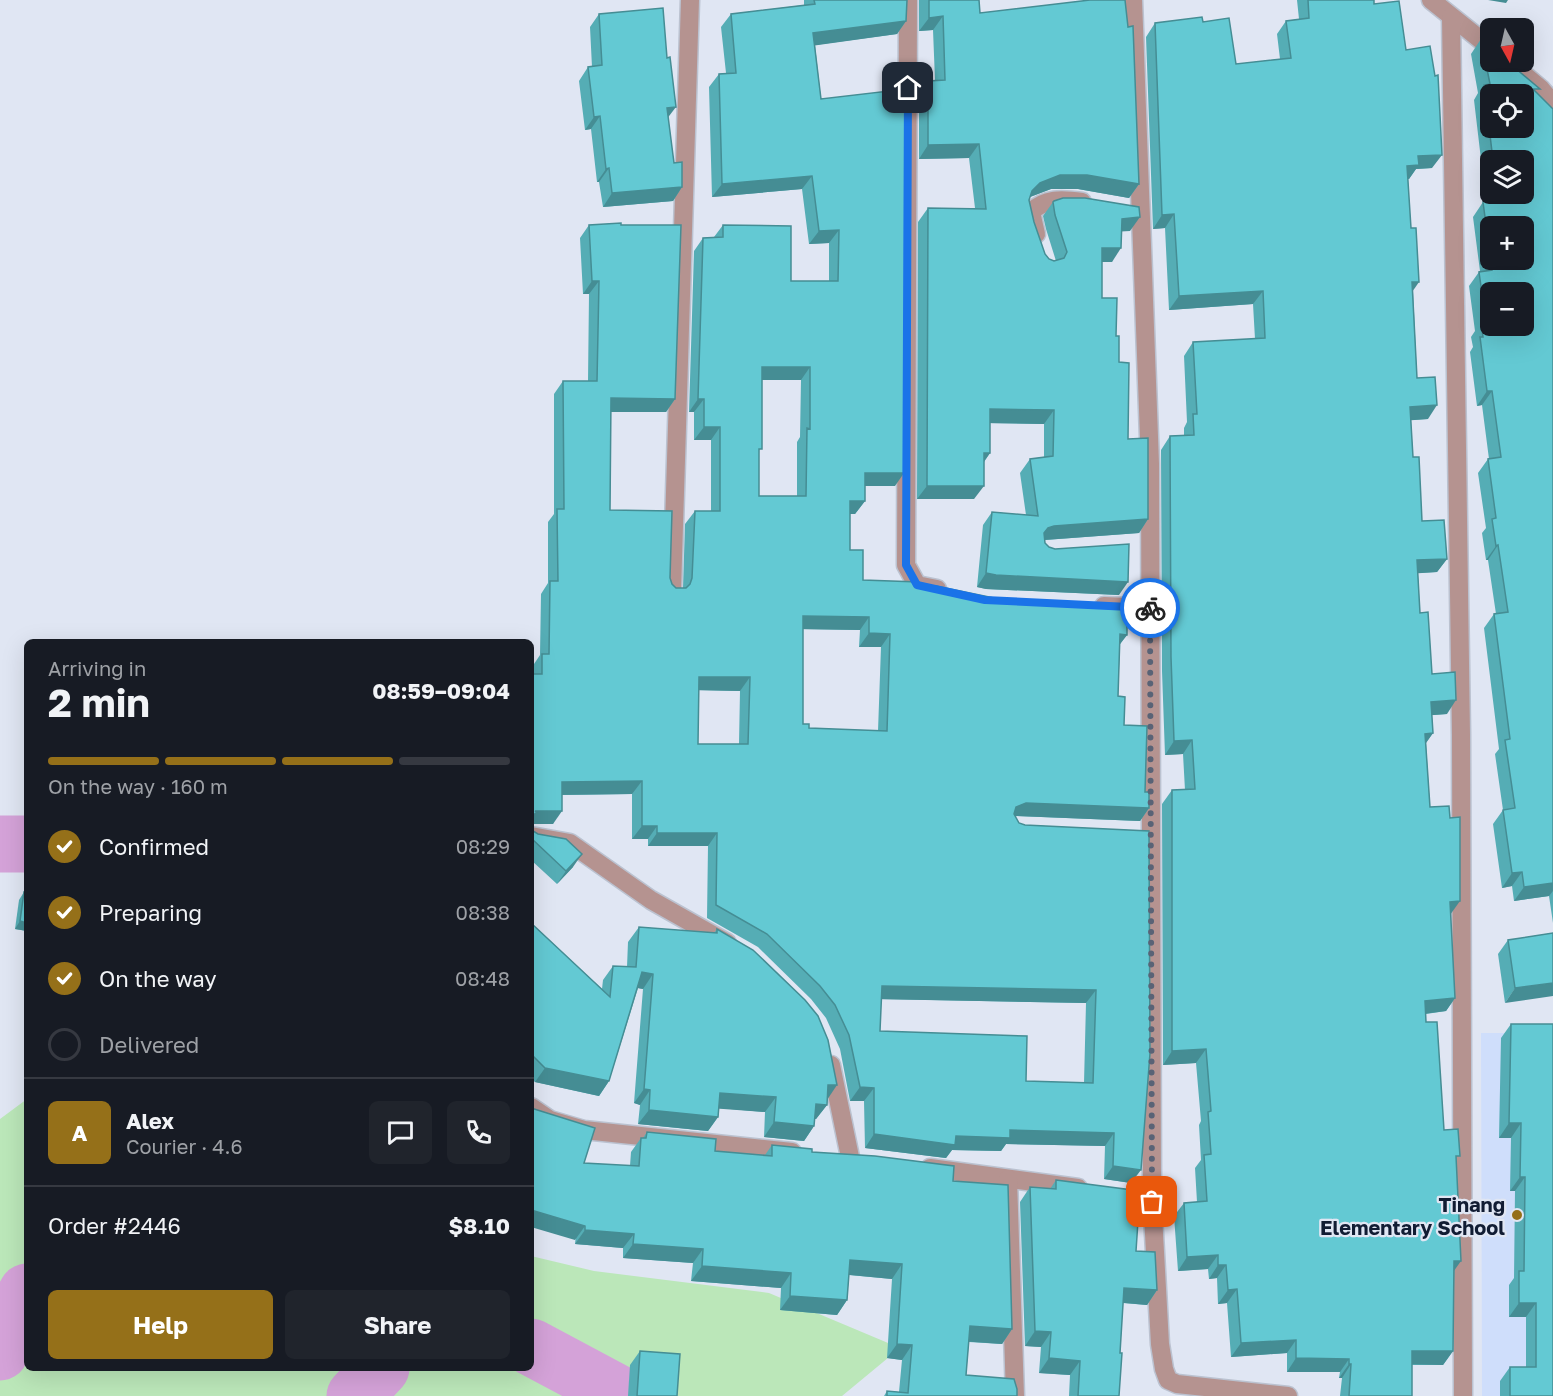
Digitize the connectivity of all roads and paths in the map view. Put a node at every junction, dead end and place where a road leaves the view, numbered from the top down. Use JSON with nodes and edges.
{"nodes":[{"id":1,"x":690,"y":0,"type":"edge"},
{"id":2,"x":908,"y":0,"type":"edge"},
{"id":3,"x":1133,"y":0,"type":"edge"},
{"id":4,"x":1431,"y":0,"type":"edge"},
{"id":5,"x":1451,"y":17,"type":"junction"},
{"id":6,"x":1480,"y":39,"type":"edge"},
{"id":7,"x":1521,"y":72,"type":"edge"},
{"id":8,"x":1553,"y":103,"type":"edge"},
{"id":9,"x":1098,"y":204,"type":"edge"},
{"id":10,"x":1119,"y":208,"type":"edge"},
{"id":11,"x":1140,"y":211,"type":"junction"},
{"id":12,"x":1042,"y":253,"type":"edge"},
{"id":13,"x":672,"y":591,"type":"edge"},
{"id":14,"x":951,"y":592,"type":"edge"},
{"id":15,"x":1091,"y":605,"type":"edge"},
{"id":16,"x":1150,"y":608,"type":"junction"},
{"id":17,"x":1128,"y":832,"type":"edge"},
{"id":18,"x":1151,"y":833,"type":"junction"},
{"id":19,"x":534,"y":837,"type":"edge"},
{"id":20,"x":742,"y":950,"type":"edge"},
{"id":21,"x":829,"y":1051,"type":"edge"},
{"id":22,"x":534,"y":1109,"type":"edge"},
{"id":23,"x":804,"y":1153,"type":"edge"},
{"id":24,"x":827,"y":1155,"type":"edge"},
{"id":25,"x":850,"y":1157,"type":"junction"},
{"id":26,"x":873,"y":1161,"type":"edge"},
{"id":27,"x":918,"y":1167,"type":"edge"},
{"id":28,"x":1008,"y":1179,"type":"junction"},
{"id":29,"x":1097,"y":1190,"type":"edge"},
{"id":30,"x":1130,"y":1194,"type":"edge"},
{"id":31,"x":1152,"y":1197,"type":"junction"},
{"id":32,"x":1173,"y":1390,"type":"edge"},
{"id":33,"x":1015,"y":1396,"type":"edge"},
{"id":34,"x":1288,"y":1396,"type":"edge"},
{"id":35,"x":1463,"y":1396,"type":"edge"}],
"edges":[{"from":1,"to":13,"type":"street"},
{"from":2,"to":14,"type":"street"},
{"from":3,"to":11,"type":"street"},
{"from":4,"to":5,"type":"street"},
{"from":5,"to":6,"type":"street"},
{"from":5,"to":35,"type":"street"},
{"from":7,"to":8,"type":"street"},
{"from":9,"to":12,"type":"street"},
{"from":10,"to":11,"type":"street"},
{"from":11,"to":16,"type":"street"},
{"from":15,"to":16,"type":"street"},
{"from":16,"to":18,"type":"street"},
{"from":17,"to":18,"type":"street"},
{"from":18,"to":31,"type":"street"},
{"from":19,"to":20,"type":"street"},
{"from":21,"to":25,"type":"street"},
{"from":22,"to":23,"type":"street"},
{"from":24,"to":25,"type":"street"},
{"from":25,"to":26,"type":"street"},
{"from":27,"to":28,"type":"street"},
{"from":28,"to":29,"type":"street"},
{"from":28,"to":33,"type":"street"},
{"from":30,"to":31,"type":"street"},
{"from":31,"to":32,"type":"street"},
{"from":32,"to":34,"type":"street"}]}
